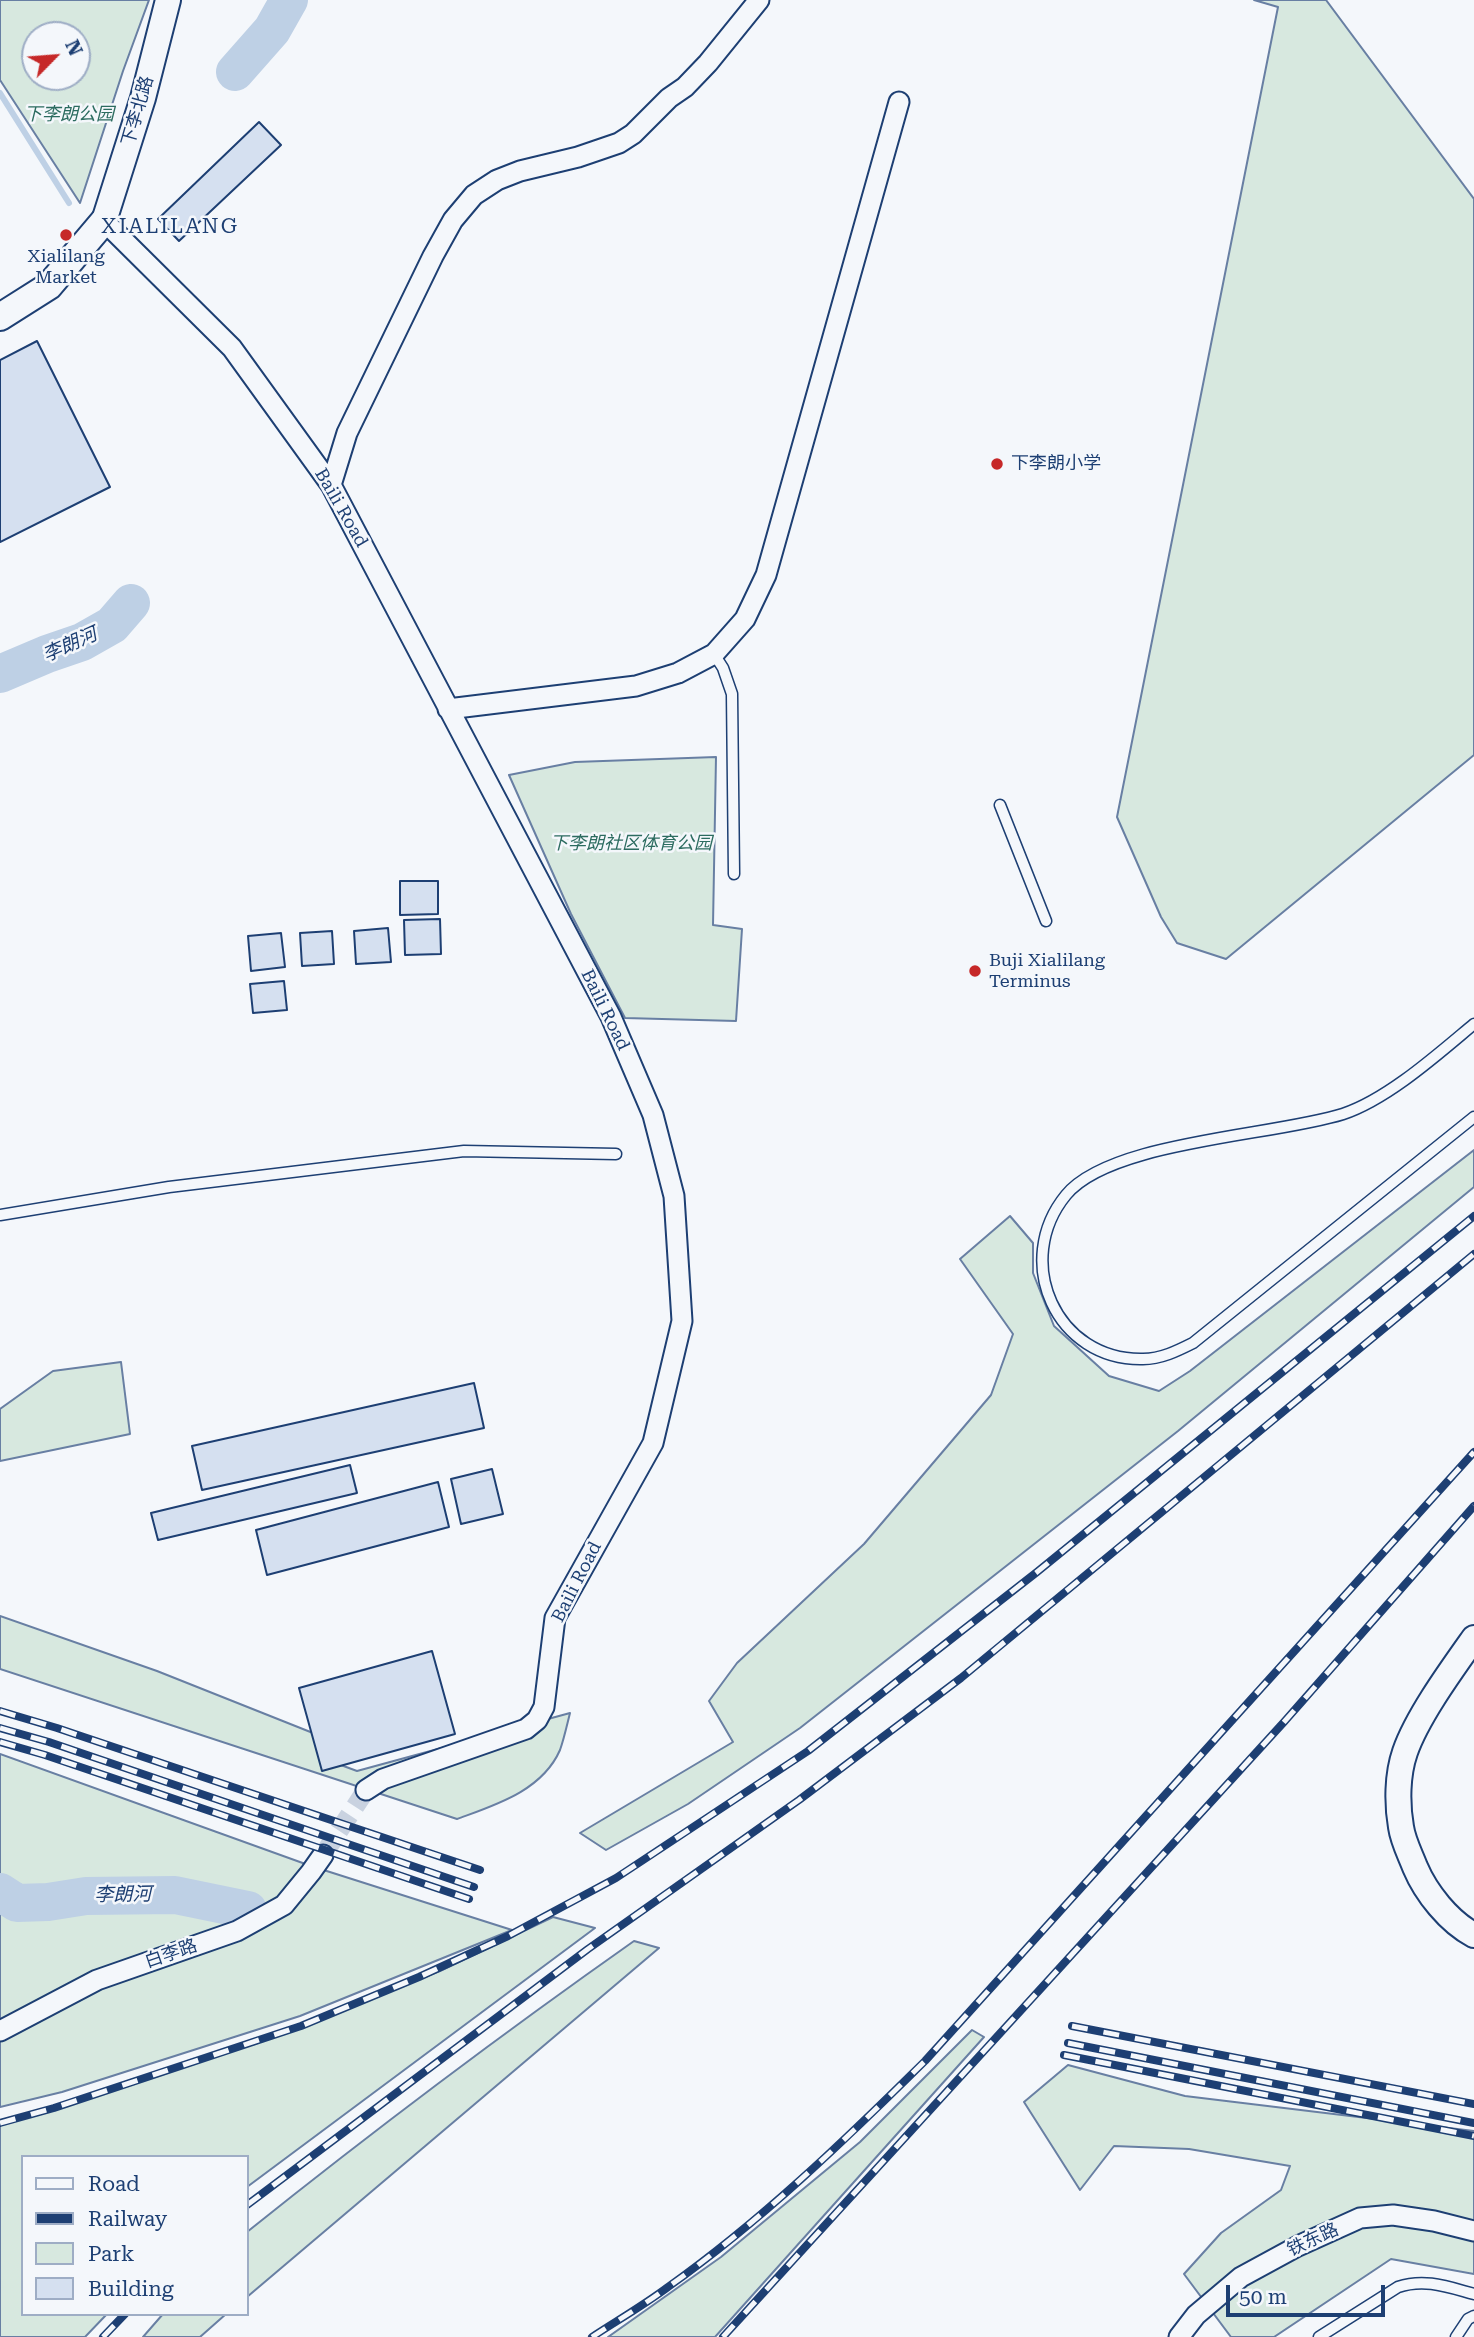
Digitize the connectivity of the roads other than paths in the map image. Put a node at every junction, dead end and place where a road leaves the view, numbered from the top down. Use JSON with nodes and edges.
{"nodes":[{"id":1,"x":168,"y":0,"type":"edge"},
{"id":2,"x":759,"y":0,"type":"edge"},
{"id":3,"x":899,"y":102,"type":"dead end"},
{"id":4,"x":104,"y":220,"type":"junction"},
{"id":5,"x":0,"y":317,"type":"edge"},
{"id":6,"x":331,"y":485,"type":"junction"},
{"id":7,"x":714,"y":654,"type":"junction"},
{"id":8,"x":449,"y":709,"type":"junction"},
{"id":9,"x":1000,"y":805,"type":"dead end"},
{"id":10,"x":734,"y":874,"type":"dead end"},
{"id":11,"x":1046,"y":921,"type":"dead end"},
{"id":12,"x":1474,"y":1024,"type":"edge"},
{"id":13,"x":1474,"y":1117,"type":"edge"},
{"id":14,"x":617,"y":1154,"type":"dead end"},
{"id":15,"x":0,"y":1215,"type":"edge"},
{"id":16,"x":1474,"y":1638,"type":"edge"},
{"id":17,"x":366,"y":1790,"type":"tunnel mouth"},
{"id":18,"x":323,"y":1854,"type":"tunnel mouth"},
{"id":19,"x":1474,"y":1935,"type":"edge"},
{"id":20,"x":0,"y":2031,"type":"edge"},
{"id":21,"x":1474,"y":2231,"type":"edge"},
{"id":22,"x":1474,"y":2294,"type":"edge"},
{"id":23,"x":1474,"y":2316,"type":"edge"},
{"id":24,"x":1179,"y":2337,"type":"edge"},
{"id":25,"x":1319,"y":2337,"type":"edge"},
{"id":26,"x":1457,"y":2337,"type":"edge"}],
"edges":[{"from":1,"to":4,"type":"street","name":"下李北路"},
{"from":2,"to":6,"type":"street"},
{"from":3,"to":7,"type":"street"},
{"from":4,"to":5,"type":"main road"},
{"from":4,"to":6,"type":"street","name":"Baili Road"},
{"from":6,"to":8,"type":"street","name":"Baili Road"},
{"from":7,"to":8,"type":"street"},
{"from":7,"to":10,"type":"lane"},
{"from":8,"to":17,"type":"street","name":"Baili Road"},
{"from":9,"to":11,"type":"lane"},
{"from":12,"to":13,"type":"lane"},
{"from":14,"to":15,"type":"lane"},
{"from":16,"to":19,"type":"street"},
{"from":18,"to":20,"type":"street","name":"白李路"},
{"from":21,"to":24,"type":"street","name":"铁东路"},
{"from":22,"to":25,"type":"lane"},
{"from":23,"to":26,"type":"lane"}]}
